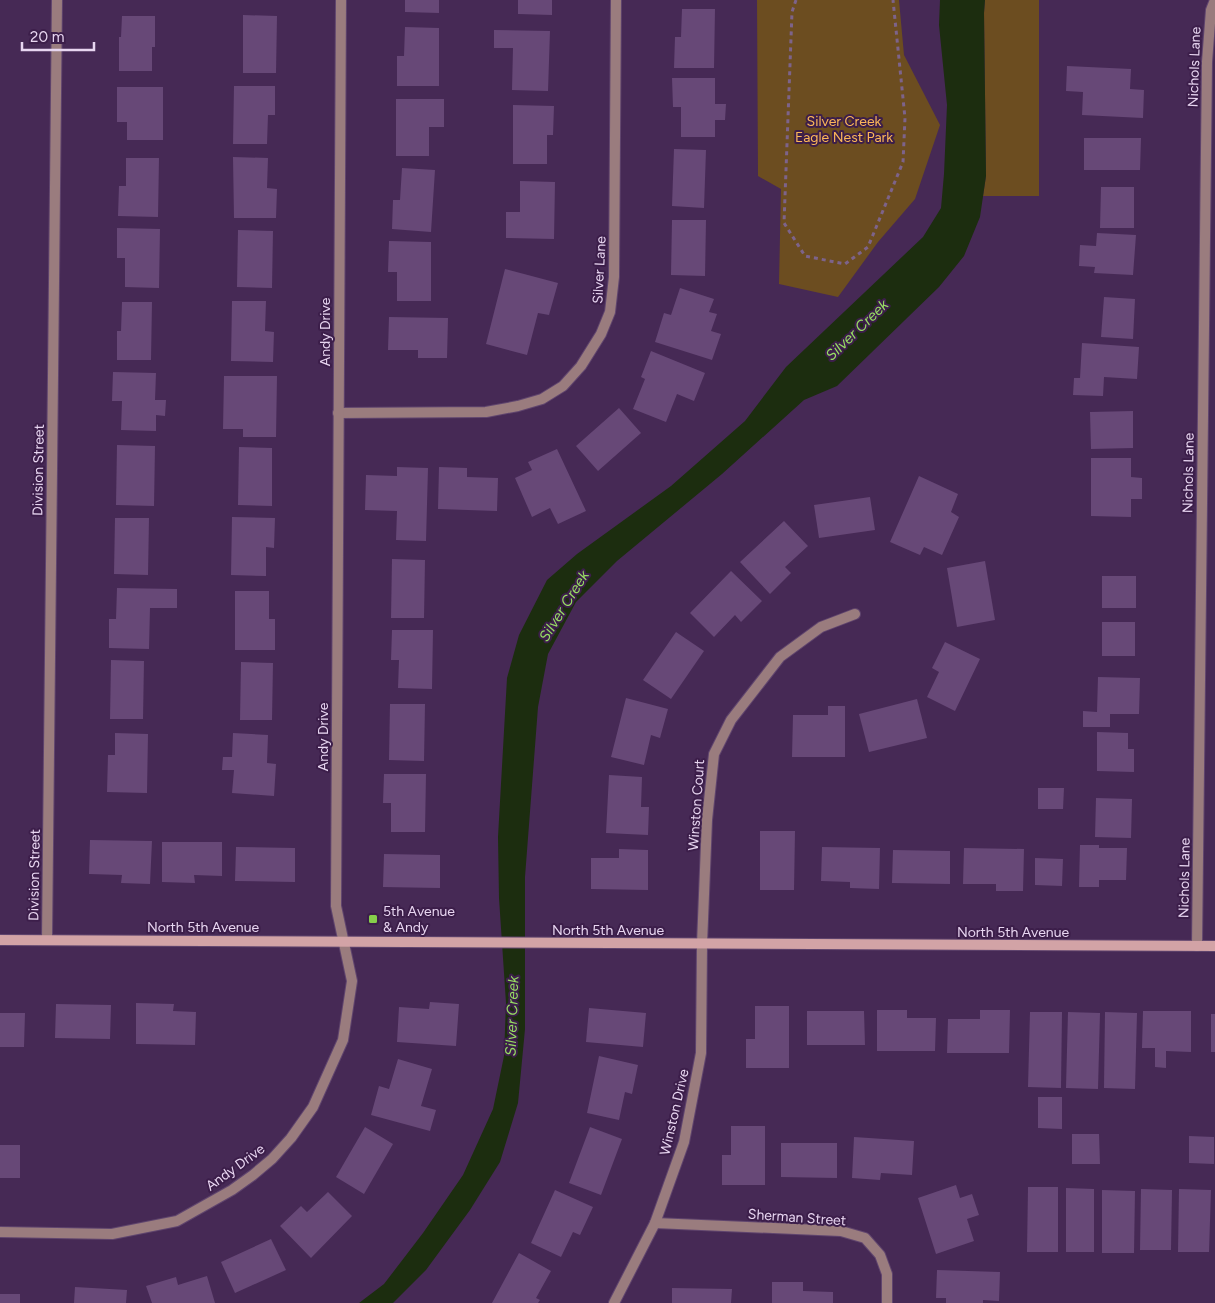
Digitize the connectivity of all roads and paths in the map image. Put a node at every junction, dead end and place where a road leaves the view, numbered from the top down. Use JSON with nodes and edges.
{"nodes":[{"id":1,"x":57,"y":0,"type":"edge"},
{"id":2,"x":341,"y":0,"type":"edge"},
{"id":3,"x":616,"y":0,"type":"edge"},
{"id":4,"x":796,"y":0,"type":"edge"},
{"id":5,"x":893,"y":0,"type":"edge"},
{"id":6,"x":1215,"y":0,"type":"edge"},
{"id":7,"x":338,"y":413,"type":"junction"},
{"id":8,"x":855,"y":614,"type":"dead end"},
{"id":9,"x":0,"y":940,"type":"edge"},
{"id":10,"x":47,"y":940,"type":"junction"},
{"id":11,"x":344,"y":942,"type":"junction"},
{"id":12,"x":702,"y":944,"type":"junction"},
{"id":13,"x":1197,"y":946,"type":"junction"},
{"id":14,"x":1215,"y":946,"type":"edge"},
{"id":15,"x":655,"y":1223,"type":"junction"},
{"id":16,"x":0,"y":1232,"type":"edge"},
{"id":17,"x":615,"y":1302,"type":"edge"},
{"id":18,"x":886,"y":1303,"type":"edge"}],
"edges":[{"from":1,"to":10,"type":"street","name":"Division Street"},
{"from":2,"to":7,"type":"street","name":"Andy Drive"},
{"from":3,"to":7,"type":"street","name":"Silver Lane"},
{"from":4,"to":5,"type":"path"},
{"from":6,"to":13,"type":"street","name":"Nichols Lane"},
{"from":7,"to":11,"type":"street","name":"Andy Drive"},
{"from":8,"to":12,"type":"street","name":"Winston Court"},
{"from":9,"to":10,"type":"street","name":"North 5th Avenue"},
{"from":10,"to":11,"type":"street","name":"North 5th Avenue"},
{"from":11,"to":12,"type":"street","name":"North 5th Avenue"},
{"from":11,"to":16,"type":"street","name":"Andy Drive"},
{"from":12,"to":13,"type":"street","name":"North 5th Avenue"},
{"from":12,"to":15,"type":"street","name":"Winston Drive"},
{"from":13,"to":14,"type":"street","name":"North 5th Avenue"},
{"from":15,"to":17,"type":"street","name":"Winston Drive"},
{"from":15,"to":18,"type":"street","name":"Sherman Street"}]}
